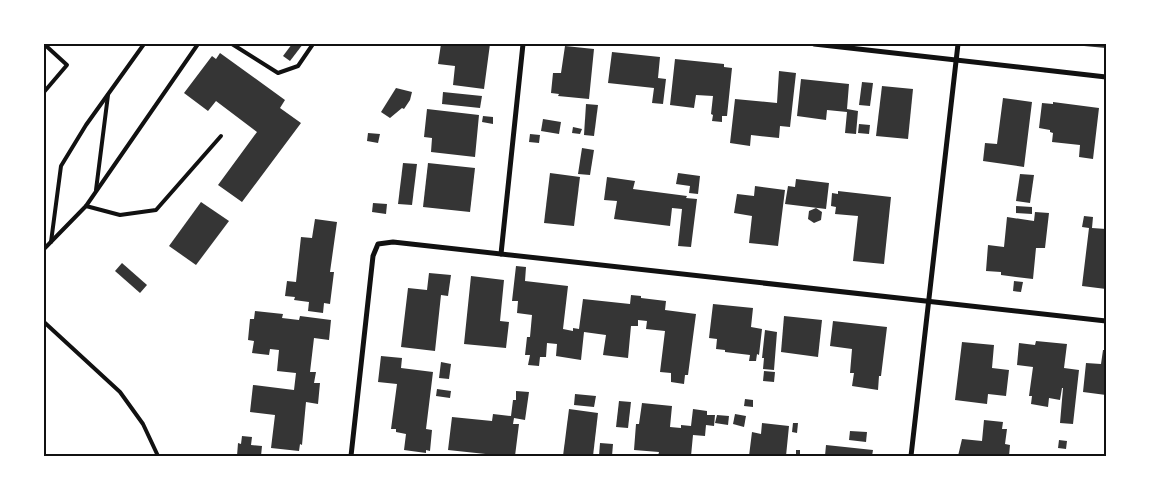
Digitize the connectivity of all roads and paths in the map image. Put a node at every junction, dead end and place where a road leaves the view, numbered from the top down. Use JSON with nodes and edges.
{"nodes":[{"id":1,"x":44,"y":44,"type":"edge"},
{"id":2,"x":144,"y":44,"type":"edge"},
{"id":3,"x":198,"y":44,"type":"edge"},
{"id":4,"x":232,"y":44,"type":"edge"},
{"id":5,"x":313,"y":44,"type":"edge"},
{"id":6,"x":524,"y":44,"type":"edge"},
{"id":7,"x":814,"y":44,"type":"edge"},
{"id":8,"x":958,"y":44,"type":"edge"},
{"id":9,"x":956,"y":59,"type":"junction"},
{"id":10,"x":1106,"y":77,"type":"edge"},
{"id":11,"x":44,"y":92,"type":"edge"},
{"id":12,"x":108,"y":93,"type":"junction"},
{"id":13,"x":221,"y":136,"type":"dead end"},
{"id":14,"x":96,"y":192,"type":"junction"},
{"id":15,"x":86,"y":206,"type":"junction"},
{"id":16,"x":51,"y":242,"type":"junction"},
{"id":17,"x":44,"y":249,"type":"edge"},
{"id":18,"x":501,"y":254,"type":"junction"},
{"id":19,"x":928,"y":301,"type":"junction"},
{"id":20,"x":1106,"y":320,"type":"edge"},
{"id":21,"x":44,"y":322,"type":"edge"},
{"id":22,"x":158,"y":456,"type":"edge"},
{"id":23,"x":351,"y":456,"type":"edge"},
{"id":24,"x":911,"y":456,"type":"edge"}],
"edges":[{"from":1,"to":11,"type":"lane"},
{"from":2,"to":12,"type":"lane"},
{"from":3,"to":14,"type":"lane"},
{"from":4,"to":5,"type":"lane"},
{"from":6,"to":18,"type":"street"},
{"from":7,"to":9,"type":"street"},
{"from":8,"to":9,"type":"street"},
{"from":9,"to":10,"type":"street"},
{"from":9,"to":19,"type":"street"},
{"from":12,"to":14,"type":"lane"},
{"from":12,"to":16,"type":"lane"},
{"from":13,"to":15,"type":"lane"},
{"from":14,"to":15,"type":"lane"},
{"from":15,"to":16,"type":"lane"},
{"from":16,"to":17,"type":"lane"},
{"from":18,"to":19,"type":"street"},
{"from":18,"to":23,"type":"street"},
{"from":19,"to":20,"type":"street"},
{"from":19,"to":24,"type":"street"},
{"from":21,"to":22,"type":"lane"}]}
